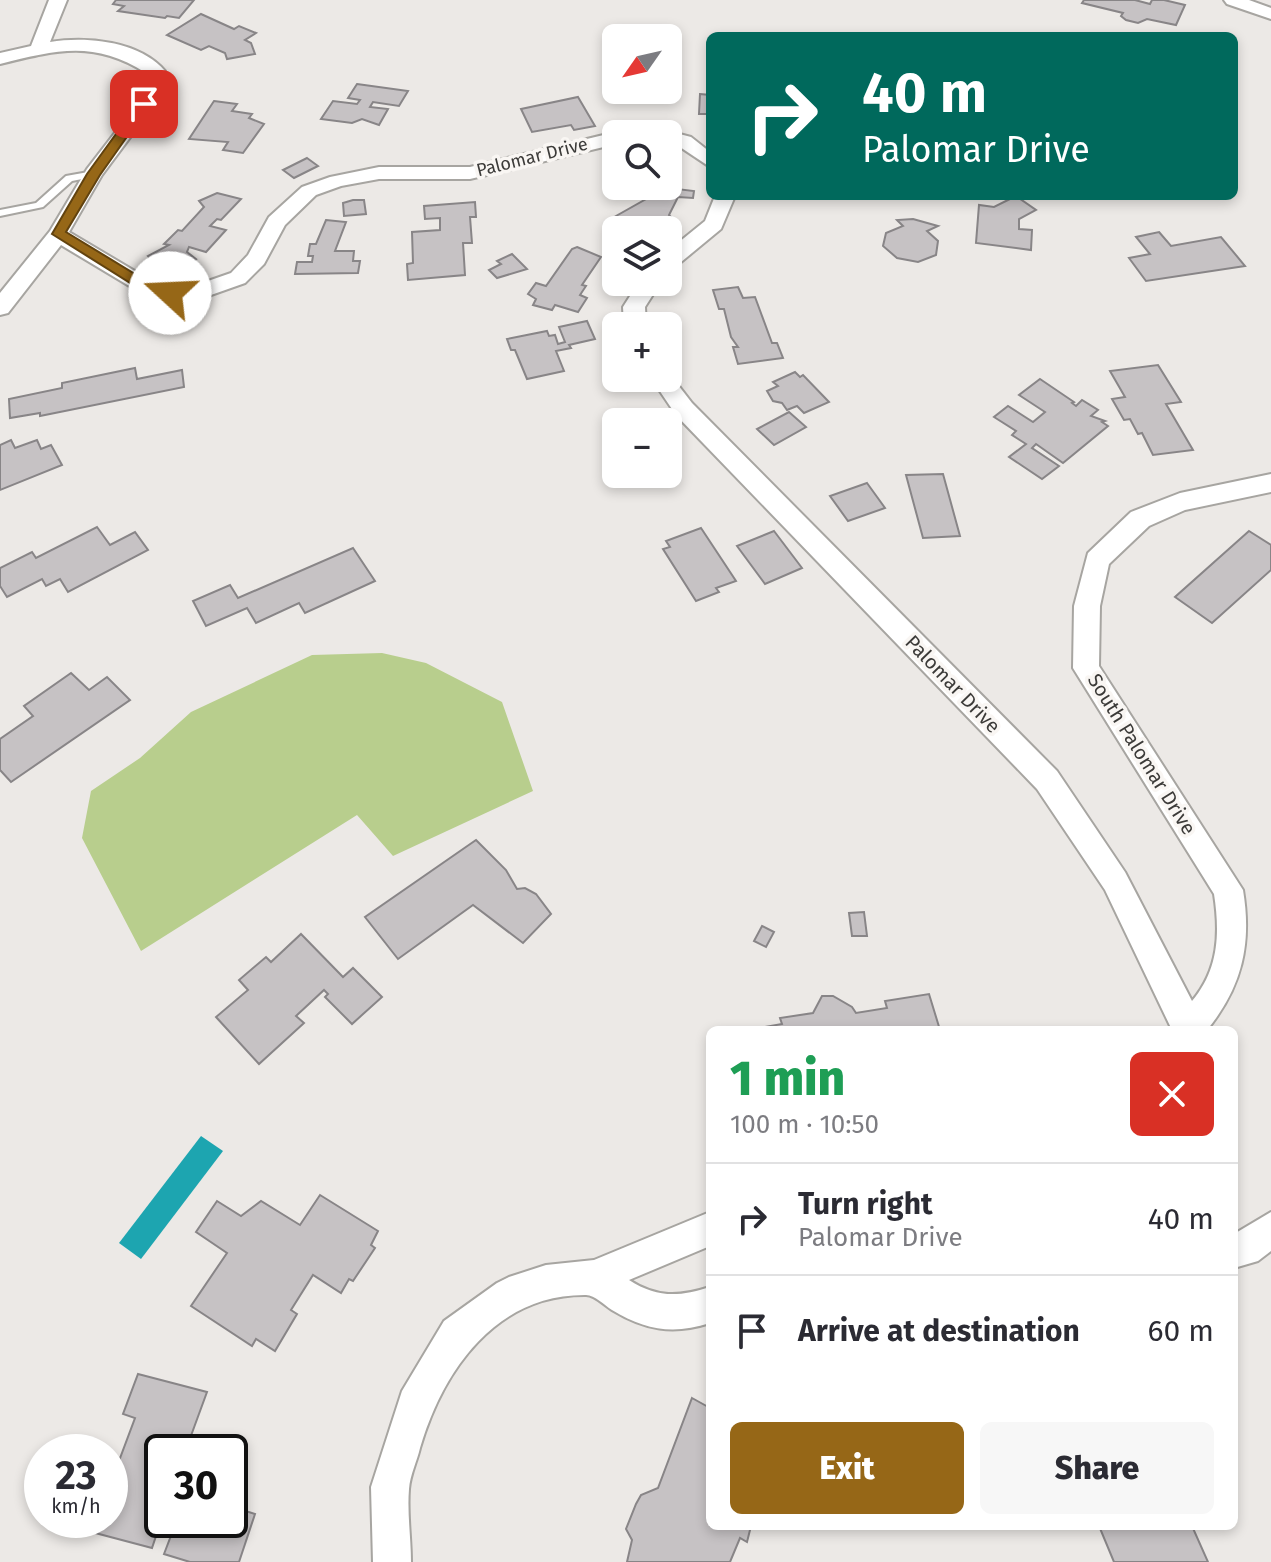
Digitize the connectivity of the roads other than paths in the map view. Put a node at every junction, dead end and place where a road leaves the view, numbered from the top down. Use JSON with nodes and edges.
{"nodes":[{"id":1,"x":57,"y":0,"type":"edge"},
{"id":2,"x":1233,"y":0,"type":"edge"},
{"id":3,"x":1271,"y":14,"type":"edge"},
{"id":4,"x":39,"y":48,"type":"junction"},
{"id":5,"x":0,"y":59,"type":"edge"},
{"id":6,"x":706,"y":132,"type":"edge"},
{"id":7,"x":682,"y":138,"type":"edge"},
{"id":8,"x":602,"y":141,"type":"edge"},
{"id":9,"x":682,"y":143,"type":"edge"},
{"id":10,"x":706,"y":158,"type":"edge"},
{"id":11,"x":94,"y":174,"type":"junction"},
{"id":12,"x":723,"y":200,"type":"edge"},
{"id":13,"x":0,"y":213,"type":"edge"},
{"id":14,"x":58,"y":234,"type":"junction"},
{"id":15,"x":682,"y":250,"type":"edge"},
{"id":16,"x":0,"y":308,"type":"edge"},
{"id":17,"x":672,"y":392,"type":"edge"},
{"id":18,"x":1271,"y":483,"type":"edge"},
{"id":19,"x":1187,"y":1026,"type":"edge"},
{"id":20,"x":1190,"y":1026,"type":"edge"},
{"id":21,"x":1271,"y":1229,"type":"edge"},
{"id":22,"x":706,"y":1231,"type":"edge"},
{"id":23,"x":1238,"y":1250,"type":"edge"},
{"id":24,"x":594,"y":1277,"type":"junction"},
{"id":25,"x":706,"y":1307,"type":"edge"},
{"id":26,"x":392,"y":1562,"type":"edge"}],
"edges":[{"from":1,"to":4,"type":"street"},
{"from":2,"to":3,"type":"street"},
{"from":4,"to":5,"type":"street"},
{"from":4,"to":11,"type":"street"},
{"from":6,"to":7,"type":"street"},
{"from":8,"to":14,"type":"street","name":"Palomar Drive"},
{"from":9,"to":10,"type":"street"},
{"from":11,"to":13,"type":"lane"},
{"from":11,"to":14,"type":"street"},
{"from":12,"to":15,"type":"street"},
{"from":14,"to":16,"type":"street"},
{"from":17,"to":19,"type":"street","name":"Palomar Drive"},
{"from":18,"to":20,"type":"street","name":"South Palomar Drive"},
{"from":21,"to":23,"type":"street"},
{"from":22,"to":24,"type":"street"},
{"from":24,"to":25,"type":"street"},
{"from":24,"to":26,"type":"street"}]}
